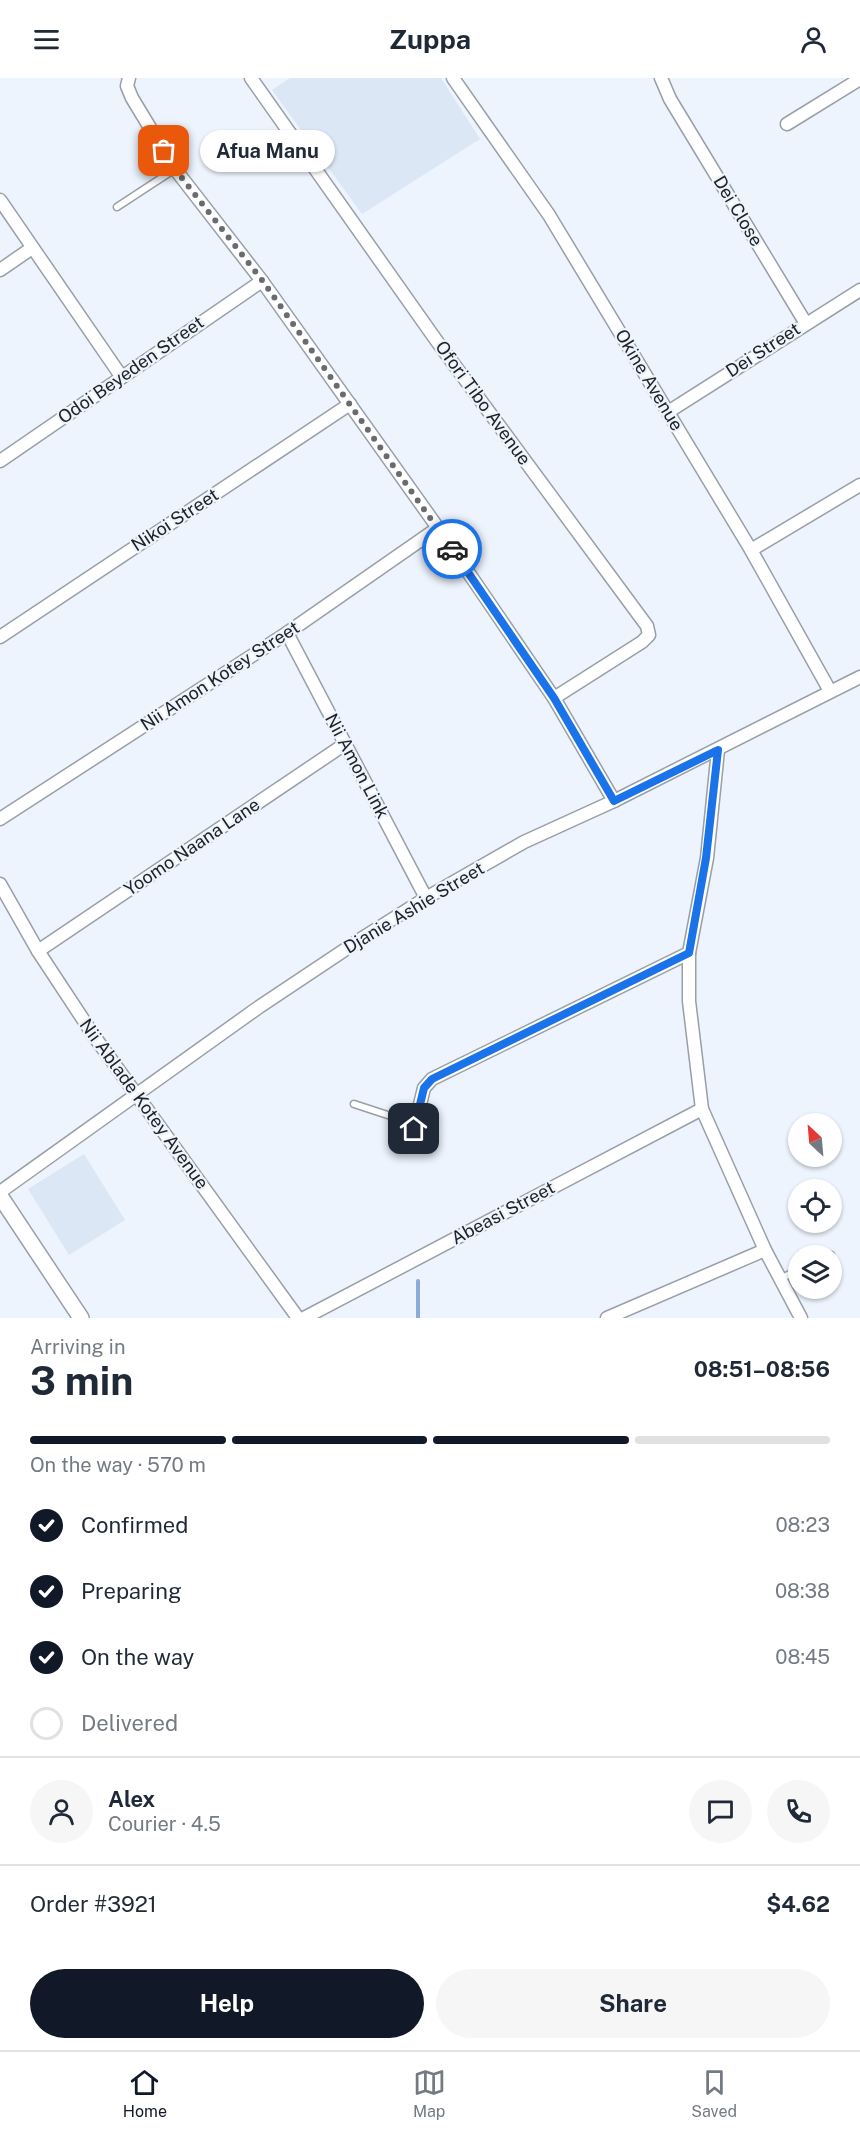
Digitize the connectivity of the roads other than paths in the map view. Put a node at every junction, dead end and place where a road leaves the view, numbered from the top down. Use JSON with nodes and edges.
{"nodes":[{"id":1,"x":129,"y":78,"type":"edge"},
{"id":2,"x":251,"y":78,"type":"edge"},
{"id":3,"x":453,"y":78,"type":"edge"},
{"id":4,"x":661,"y":78,"type":"edge"},
{"id":5,"x":860,"y":80,"type":"edge"},
{"id":6,"x":787,"y":124,"type":"dead end"},
{"id":7,"x":175,"y":169,"type":"junction"},
{"id":8,"x":0,"y":200,"type":"edge"},
{"id":9,"x":117,"y":207,"type":"dead end"},
{"id":10,"x":32,"y":248,"type":"junction"},
{"id":11,"x":0,"y":270,"type":"edge"},
{"id":12,"x":262,"y":280,"type":"junction"},
{"id":13,"x":860,"y":290,"type":"edge"},
{"id":14,"x":806,"y":322,"type":"junction"},
{"id":15,"x":121,"y":376,"type":"junction"},
{"id":16,"x":350,"y":404,"type":"junction"},
{"id":17,"x":668,"y":411,"type":"junction"},
{"id":18,"x":0,"y":461,"type":"edge"},
{"id":19,"x":860,"y":485,"type":"edge"},
{"id":20,"x":438,"y":528,"type":"junction"},
{"id":21,"x":751,"y":550,"type":"junction"},
{"id":22,"x":287,"y":633,"type":"junction"},
{"id":23,"x":0,"y":637,"type":"edge"},
{"id":24,"x":860,"y":676,"type":"edge"},
{"id":25,"x":830,"y":691,"type":"junction"},
{"id":26,"x":554,"y":698,"type":"junction"},
{"id":27,"x":345,"y":744,"type":"junction"},
{"id":28,"x":718,"y":750,"type":"junction"},
{"id":29,"x":614,"y":801,"type":"junction"},
{"id":30,"x":0,"y":819,"type":"edge"},
{"id":31,"x":0,"y":884,"type":"edge"},
{"id":32,"x":426,"y":898,"type":"junction"},
{"id":33,"x":38,"y":951,"type":"junction"},
{"id":34,"x":689,"y":953,"type":"junction"},
{"id":35,"x":136,"y":1094,"type":"junction"},
{"id":36,"x":354,"y":1104,"type":"dead end"},
{"id":37,"x":702,"y":1109,"type":"junction"},
{"id":38,"x":415,"y":1126,"type":"joint"},
{"id":39,"x":0,"y":1194,"type":"edge"},
{"id":40,"x":765,"y":1250,"type":"junction"},
{"id":41,"x":788,"y":1275,"type":"edge"},
{"id":42,"x":780,"y":1279,"type":"junction"},
{"id":43,"x":632,"y":1313,"type":"edge"},
{"id":44,"x":81,"y":1318,"type":"edge"},
{"id":45,"x":298,"y":1318,"type":"edge"},
{"id":46,"x":304,"y":1318,"type":"edge"},
{"id":47,"x":607,"y":1318,"type":"edge"},
{"id":48,"x":801,"y":1318,"type":"edge"}],
"edges":[{"from":1,"to":7,"type":"street"},
{"from":2,"to":26,"type":"street","name":"Ofori Tibo Avenue"},
{"from":3,"to":17,"type":"street","name":"Okine Avenue"},
{"from":4,"to":14,"type":"street","name":"Dei Close"},
{"from":5,"to":6,"type":"street"},
{"from":7,"to":9,"type":"lane"},
{"from":7,"to":12,"type":"street"},
{"from":8,"to":10,"type":"street"},
{"from":10,"to":11,"type":"street"},
{"from":10,"to":15,"type":"street"},
{"from":12,"to":15,"type":"street","name":"Odoi Beyeden Street"},
{"from":12,"to":16,"type":"street"},
{"from":13,"to":14,"type":"street","name":"Dei Street"},
{"from":14,"to":17,"type":"street","name":"Dei Street"},
{"from":15,"to":18,"type":"street","name":"Odoi Beyeden Street"},
{"from":16,"to":20,"type":"street"},
{"from":16,"to":23,"type":"street","name":"Nikoi Street"},
{"from":17,"to":21,"type":"street","name":"Okine Avenue"},
{"from":19,"to":21,"type":"street"},
{"from":20,"to":22,"type":"street","name":"Nii Amon Kotey Street"},
{"from":20,"to":26,"type":"street"},
{"from":21,"to":25,"type":"street","name":"Okine Avenue"},
{"from":22,"to":27,"type":"street","name":"Nii Amon Link"},
{"from":22,"to":30,"type":"street","name":"Nii Amon Kotey Street"},
{"from":24,"to":25,"type":"street","name":"Djanie Ashie Street"},
{"from":25,"to":28,"type":"street","name":"Djanie Ashie Street"},
{"from":26,"to":29,"type":"street"},
{"from":27,"to":32,"type":"street","name":"Nii Amon Link"},
{"from":27,"to":33,"type":"street","name":"Yoomo Naana Lane"},
{"from":28,"to":29,"type":"street","name":"Djanie Ashie Street"},
{"from":28,"to":34,"type":"street"},
{"from":29,"to":32,"type":"street","name":"Djanie Ashie Street"},
{"from":31,"to":33,"type":"street","name":"Nii Ablade Kotey Avenue"},
{"from":32,"to":35,"type":"street","name":"Djanie Ashie Street"},
{"from":33,"to":35,"type":"street","name":"Nii Ablade Kotey Avenue"},
{"from":34,"to":37,"type":"street"},
{"from":34,"to":38,"type":"street"},
{"from":35,"to":39,"type":"street","name":"Djanie Ashie Street"},
{"from":35,"to":45,"type":"street","name":"Nii Ablade Kotey Avenue"},
{"from":36,"to":38,"type":"lane"},
{"from":37,"to":40,"type":"street"},
{"from":37,"to":46,"type":"street","name":"Abeasi Street"},
{"from":39,"to":44,"type":"street"},
{"from":40,"to":42,"type":"street"},
{"from":40,"to":43,"type":"street"},
{"from":41,"to":42,"type":"lane"},
{"from":42,"to":48,"type":"street"},
{"from":43,"to":47,"type":"street"}]}
